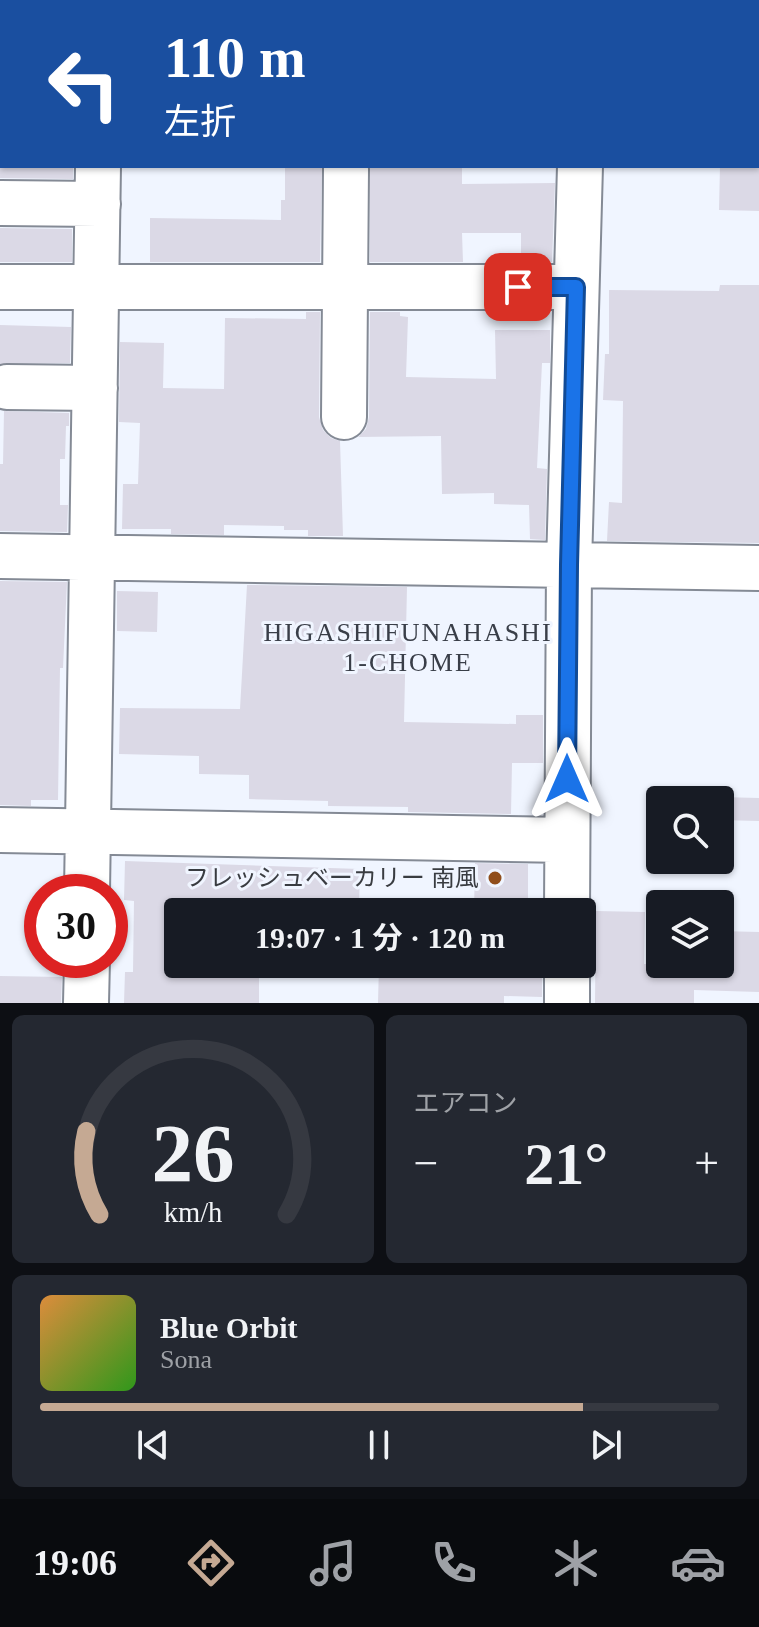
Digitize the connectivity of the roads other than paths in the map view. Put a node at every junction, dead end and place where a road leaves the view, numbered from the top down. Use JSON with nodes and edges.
{"nodes":[{"id":1,"x":580,"y":168,"type":"edge"},
{"id":2,"x":346,"y":169,"type":"dead end"},
{"id":3,"x":98,"y":185,"type":"edge"},
{"id":4,"x":0,"y":203,"type":"edge"},
{"id":5,"x":0,"y":287,"type":"edge"},
{"id":6,"x":576,"y":287,"type":"junction"},
{"id":7,"x":96,"y":289,"type":"junction"},
{"id":8,"x":344,"y":289,"type":"junction"},
{"id":9,"x":7,"y":387,"type":"dead end"},
{"id":10,"x":95,"y":388,"type":"junction"},
{"id":11,"x":344,"y":417,"type":"dead end"},
{"id":12,"x":0,"y":556,"type":"edge"},
{"id":13,"x":92,"y":557,"type":"junction"},
{"id":14,"x":569,"y":565,"type":"junction"},
{"id":15,"x":759,"y":568,"type":"edge"},
{"id":16,"x":0,"y":830,"type":"edge"},
{"id":17,"x":88,"y":832,"type":"junction"},
{"id":18,"x":567,"y":840,"type":"junction"},
{"id":19,"x":87,"y":874,"type":"edge"},
{"id":20,"x":567,"y":898,"type":"edge"},
{"id":21,"x":87,"y":978,"type":"edge"},
{"id":22,"x":567,"y":978,"type":"edge"},
{"id":23,"x":86,"y":1003,"type":"edge"},
{"id":24,"x":567,"y":1003,"type":"edge"}],
"edges":[{"from":1,"to":6,"type":"street"},
{"from":2,"to":8,"type":"street"},
{"from":3,"to":4,"type":"street"},
{"from":3,"to":7,"type":"street"},
{"from":5,"to":7,"type":"street"},
{"from":6,"to":8,"type":"street"},
{"from":6,"to":14,"type":"street"},
{"from":7,"to":8,"type":"street"},
{"from":7,"to":10,"type":"street"},
{"from":8,"to":11,"type":"street"},
{"from":9,"to":10,"type":"street"},
{"from":10,"to":13,"type":"street"},
{"from":12,"to":13,"type":"street"},
{"from":13,"to":14,"type":"street"},
{"from":13,"to":17,"type":"street"},
{"from":14,"to":15,"type":"street"},
{"from":14,"to":18,"type":"street"},
{"from":16,"to":17,"type":"street"},
{"from":17,"to":18,"type":"street"},
{"from":17,"to":19,"type":"street"},
{"from":18,"to":20,"type":"street"},
{"from":21,"to":23,"type":"street"},
{"from":22,"to":24,"type":"street"}]}
